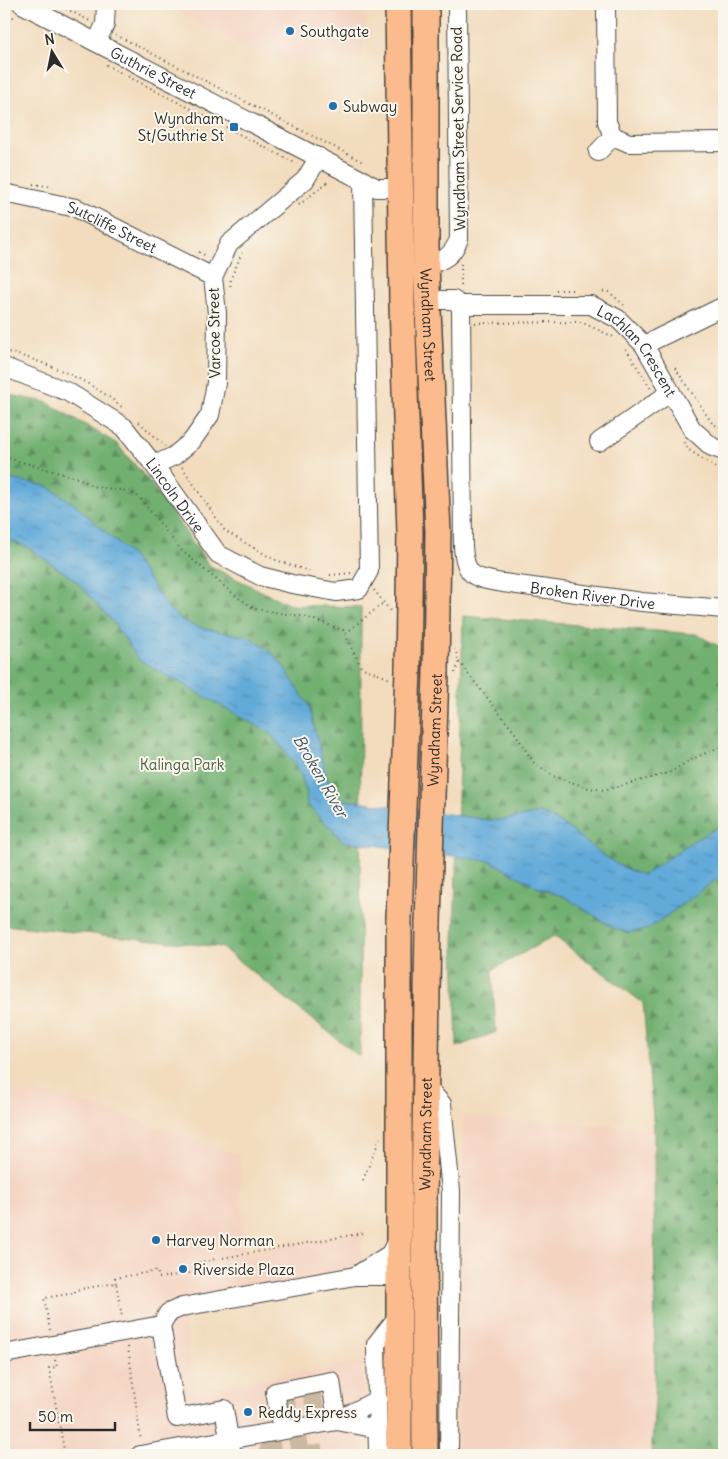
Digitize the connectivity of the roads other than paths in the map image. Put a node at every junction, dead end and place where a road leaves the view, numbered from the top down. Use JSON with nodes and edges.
{"nodes":[{"id":1,"x":22,"y":4,"type":"edge"},
{"id":2,"x":106,"y":4,"type":"edge"},
{"id":3,"x":398,"y":4,"type":"edge"},
{"id":4,"x":426,"y":4,"type":"edge"},
{"id":5,"x":457,"y":4,"type":"edge"},
{"id":6,"x":606,"y":4,"type":"edge"},
{"id":7,"x":100,"y":36,"type":"junction"},
{"id":8,"x":613,"y":136,"type":"junction"},
{"id":9,"x":724,"y":142,"type":"edge"},
{"id":10,"x":598,"y":152,"type":"dead end"},
{"id":11,"x":319,"y":157,"type":"junction"},
{"id":12,"x":364,"y":171,"type":"junction"},
{"id":13,"x":400,"y":182,"type":"junction"},
{"id":14,"x":427,"y":182,"type":"junction"},
{"id":15,"x":4,"y":193,"type":"edge"},
{"id":16,"x":426,"y":265,"type":"junction"},
{"id":17,"x":213,"y":277,"type":"junction"},
{"id":18,"x":402,"y":305,"type":"junction"},
{"id":19,"x":428,"y":305,"type":"junction"},
{"id":20,"x":461,"y":305,"type":"junction"},
{"id":21,"x":724,"y":306,"type":"edge"},
{"id":22,"x":644,"y":345,"type":"junction"},
{"id":23,"x":4,"y":367,"type":"edge"},
{"id":24,"x":665,"y":397,"type":"junction"},
{"id":25,"x":599,"y":442,"type":"dead end"},
{"id":26,"x":724,"y":451,"type":"edge"},
{"id":27,"x":154,"y":465,"type":"junction"},
{"id":28,"x":724,"y":609,"type":"edge"},
{"id":29,"x":426,"y":1094,"type":"junction"},
{"id":30,"x":399,"y":1123,"type":"junction"},
{"id":31,"x":424,"y":1206,"type":"junction"},
{"id":32,"x":399,"y":1238,"type":"junction"},
{"id":33,"x":424,"y":1244,"type":"junction"},
{"id":34,"x":451,"y":1256,"type":"junction"},
{"id":35,"x":355,"y":1276,"type":"junction"},
{"id":36,"x":399,"y":1276,"type":"junction"},
{"id":37,"x":399,"y":1315,"type":"junction"},
{"id":38,"x":161,"y":1324,"type":"junction"},
{"id":39,"x":4,"y":1354,"type":"edge"},
{"id":40,"x":378,"y":1399,"type":"junction"},
{"id":41,"x":337,"y":1417,"type":"junction"},
{"id":42,"x":282,"y":1429,"type":"junction"},
{"id":43,"x":378,"y":1429,"type":"junction"},
{"id":44,"x":231,"y":1447,"type":"edge"},
{"id":45,"x":142,"y":1455,"type":"edge"},
{"id":46,"x":378,"y":1455,"type":"edge"},
{"id":47,"x":399,"y":1455,"type":"edge"},
{"id":48,"x":425,"y":1455,"type":"edge"},
{"id":49,"x":449,"y":1455,"type":"edge"}],
"edges":[{"from":1,"to":7,"type":"street","name":"Guthrie Street"},
{"from":2,"to":7,"type":"street"},
{"from":3,"to":13,"type":"highway","name":"Wyndham Street"},
{"from":4,"to":14,"type":"highway","name":"Wyndham Street"},
{"from":5,"to":16,"type":"street","name":"Wyndham Street Service Road"},
{"from":6,"to":8,"type":"street"},
{"from":7,"to":11,"type":"street","name":"Guthrie Street"},
{"from":8,"to":9,"type":"street"},
{"from":8,"to":10,"type":"street"},
{"from":11,"to":12,"type":"street","name":"Guthrie Street"},
{"from":11,"to":17,"type":"street","name":"Varcoe Street"},
{"from":12,"to":13,"type":"street"},
{"from":12,"to":27,"type":"street","name":"Lincoln Drive"},
{"from":13,"to":14,"type":"highway"},
{"from":13,"to":18,"type":"highway","name":"Wyndham Street"},
{"from":14,"to":16,"type":"highway","name":"Wyndham Street"},
{"from":15,"to":17,"type":"street","name":"Sutcliffe Street"},
{"from":16,"to":19,"type":"highway","name":"Wyndham Street"},
{"from":17,"to":27,"type":"street","name":"Varcoe Street"},
{"from":18,"to":19,"type":"highway"},
{"from":18,"to":30,"type":"highway","name":"Wyndham Street","bridge":true},
{"from":19,"to":20,"type":"street","name":"Lachlan Crescent"},
{"from":19,"to":29,"type":"highway","name":"Wyndham Street","bridge":true},
{"from":20,"to":22,"type":"street","name":"Lachlan Crescent"},
{"from":20,"to":28,"type":"street","name":"Broken River Drive"},
{"from":21,"to":22,"type":"street"},
{"from":22,"to":24,"type":"street","name":"Lachlan Crescent"},
{"from":23,"to":27,"type":"street","name":"Lincoln Drive"},
{"from":24,"to":25,"type":"street"},
{"from":24,"to":26,"type":"street","name":"Lachlan Crescent"},
{"from":29,"to":30,"type":"highway"},
{"from":29,"to":31,"type":"highway","name":"Wyndham Street"},
{"from":29,"to":34,"type":"street"},
{"from":30,"to":32,"type":"highway","name":"Wyndham Street"},
{"from":31,"to":33,"type":"highway","name":"Wyndham Street"},
{"from":31,"to":34,"type":"street"},
{"from":32,"to":35,"type":"street"},
{"from":32,"to":36,"type":"highway","name":"Wyndham Street"},
{"from":33,"to":36,"type":"highway"},
{"from":33,"to":48,"type":"highway","name":"Wyndham Street"},
{"from":34,"to":49,"type":"street"},
{"from":35,"to":36,"type":"street"},
{"from":35,"to":38,"type":"street"},
{"from":36,"to":37,"type":"highway","name":"Wyndham Street"},
{"from":37,"to":40,"type":"street"},
{"from":37,"to":47,"type":"highway","name":"Wyndham Street"},
{"from":38,"to":39,"type":"street"},
{"from":38,"to":44,"type":"street"},
{"from":40,"to":41,"type":"street"},
{"from":40,"to":43,"type":"street"},
{"from":41,"to":42,"type":"street"},
{"from":41,"to":42,"type":"street"},
{"from":41,"to":43,"type":"street"},
{"from":42,"to":44,"type":"street"},
{"from":43,"to":46,"type":"street"},
{"from":44,"to":45,"type":"street"}]}
